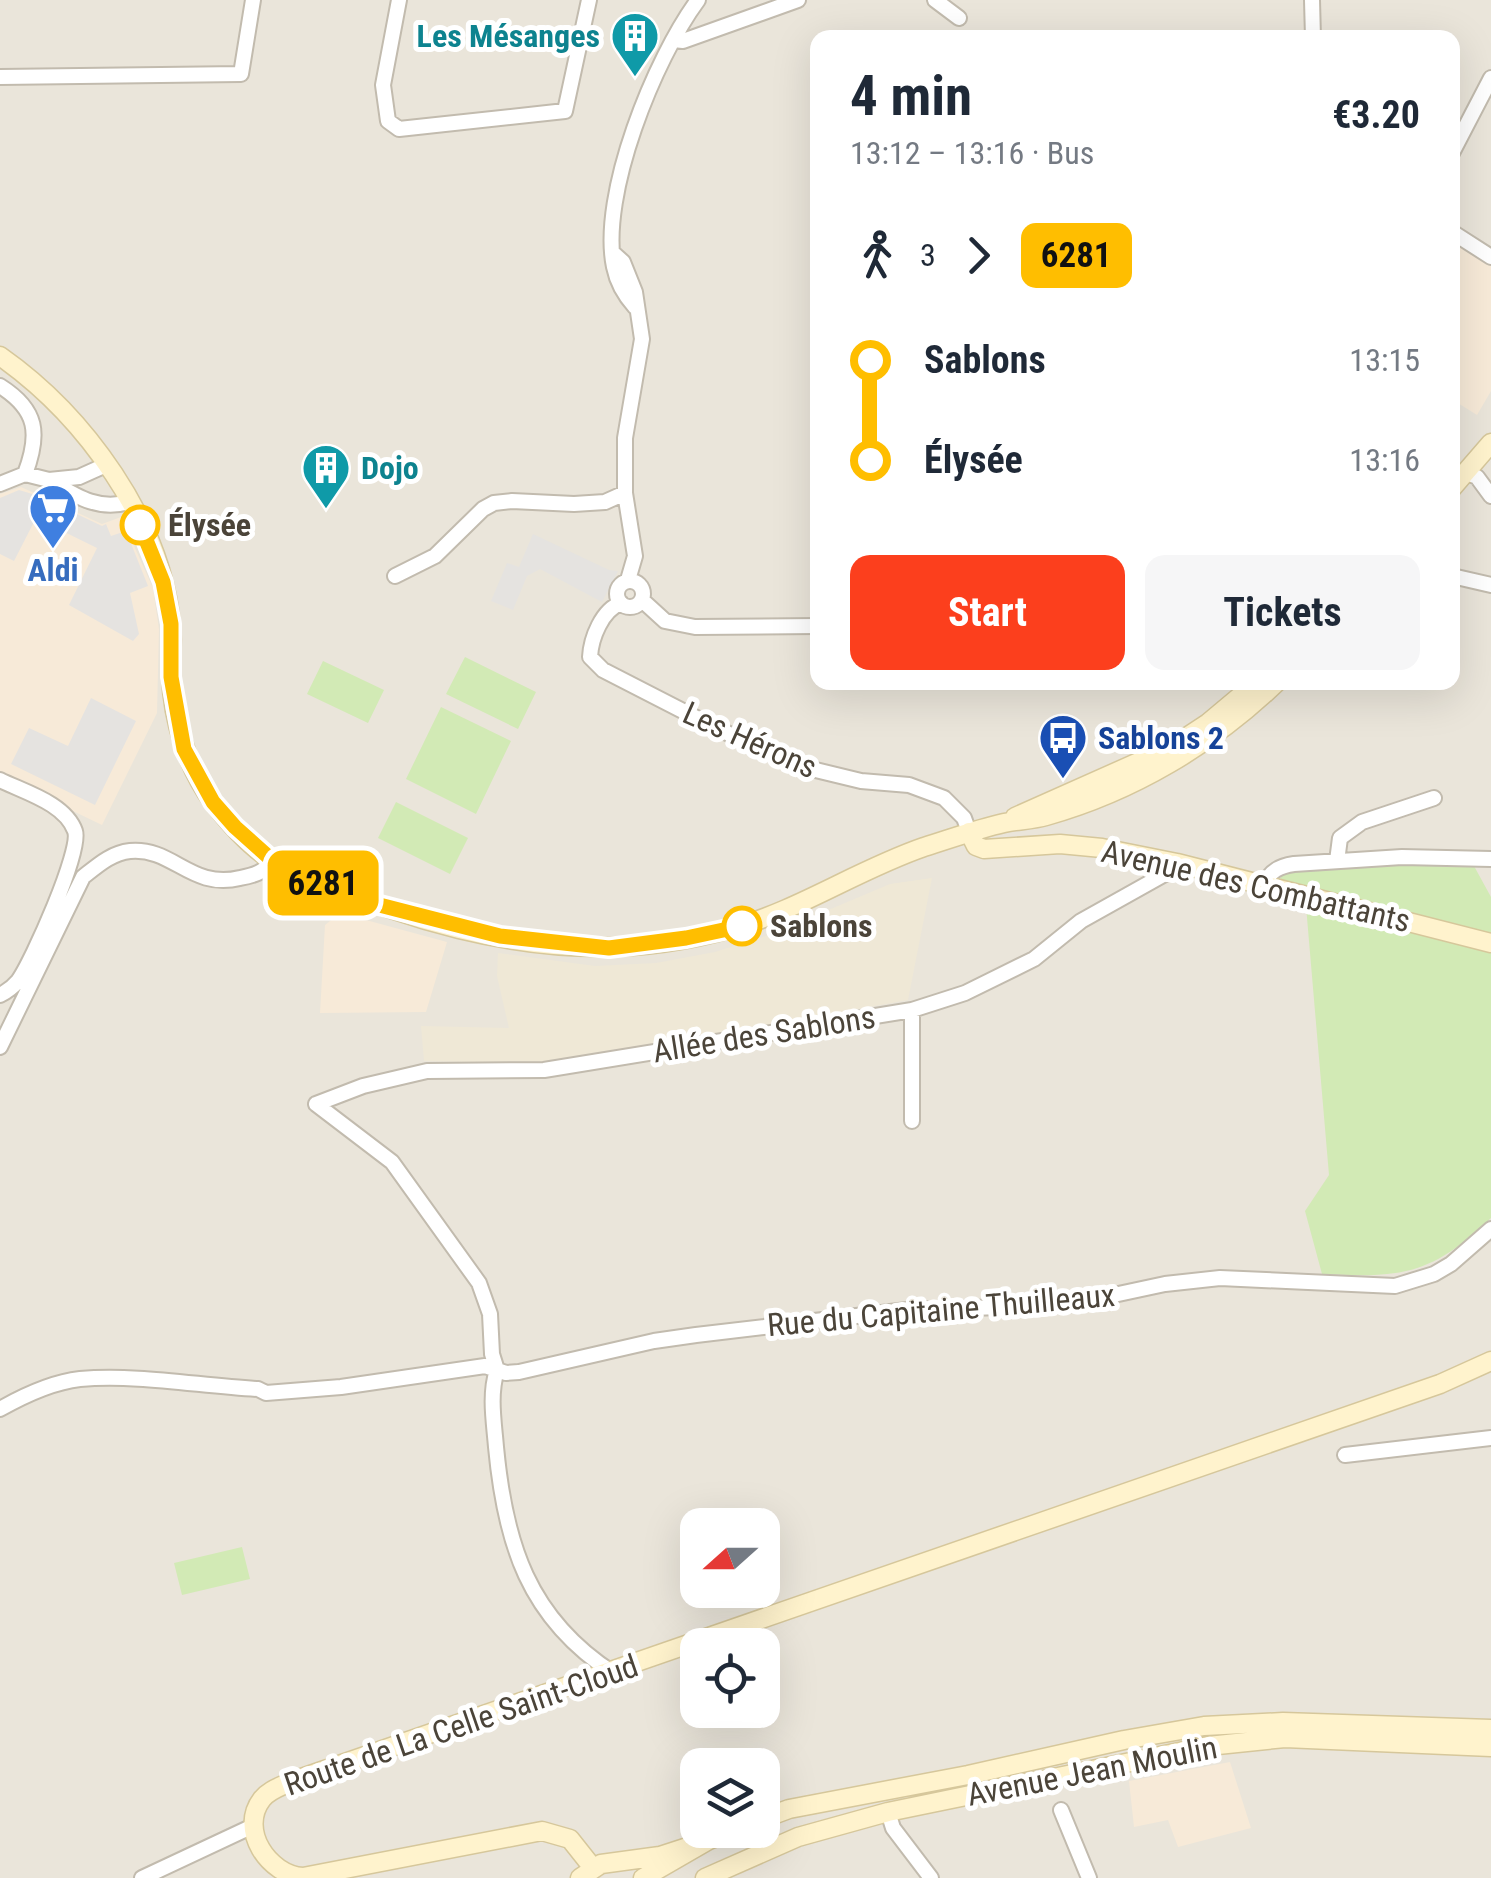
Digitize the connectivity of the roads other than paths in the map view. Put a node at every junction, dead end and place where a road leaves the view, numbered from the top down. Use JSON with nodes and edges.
{"nodes":[{"id":1,"x":253,"y":0,"type":"edge"},
{"id":2,"x":400,"y":0,"type":"edge"},
{"id":3,"x":589,"y":0,"type":"edge"},
{"id":4,"x":698,"y":0,"type":"edge"},
{"id":5,"x":798,"y":0,"type":"edge"},
{"id":6,"x":934,"y":0,"type":"edge"},
{"id":7,"x":1312,"y":0,"type":"edge"},
{"id":8,"x":958,"y":18,"type":"dead end"},
{"id":9,"x":1313,"y":30,"type":"edge"},
{"id":10,"x":673,"y":40,"type":"junction"},
{"id":11,"x":0,"y":76,"type":"edge"},
{"id":12,"x":1491,"y":78,"type":"edge"},
{"id":13,"x":1460,"y":138,"type":"edge"},
{"id":14,"x":1460,"y":237,"type":"edge"},
{"id":15,"x":1491,"y":257,"type":"edge"},
{"id":16,"x":0,"y":356,"type":"edge"},
{"id":17,"x":0,"y":386,"type":"edge"},
{"id":18,"x":1491,"y":444,"type":"edge"},
{"id":19,"x":1491,"y":459,"type":"edge"},
{"id":20,"x":108,"y":464,"type":"junction"},
{"id":21,"x":25,"y":474,"type":"junction"},
{"id":22,"x":1472,"y":475,"type":"junction"},
{"id":23,"x":49,"y":480,"type":"junction"},
{"id":24,"x":1460,"y":483,"type":"edge"},
{"id":25,"x":0,"y":484,"type":"edge"},
{"id":26,"x":1460,"y":491,"type":"edge"},
{"id":27,"x":625,"y":493,"type":"junction"},
{"id":28,"x":1491,"y":496,"type":"edge"},
{"id":29,"x":130,"y":502,"type":"junction"},
{"id":30,"x":394,"y":576,"type":"dead end"},
{"id":31,"x":1460,"y":578,"type":"edge"},
{"id":32,"x":628,"y":580,"type":"junction"},
{"id":33,"x":1491,"y":585,"type":"edge"},
{"id":34,"x":642,"y":600,"type":"junction"},
{"id":35,"x":621,"y":603,"type":"junction"},
{"id":36,"x":810,"y":626,"type":"edge"},
{"id":37,"x":1247,"y":690,"type":"edge"},
{"id":38,"x":1267,"y":690,"type":"edge"},
{"id":39,"x":0,"y":780,"type":"edge"},
{"id":40,"x":1434,"y":798,"type":"dead end"},
{"id":41,"x":1006,"y":822,"type":"junction"},
{"id":42,"x":969,"y":832,"type":"junction"},
{"id":43,"x":1491,"y":859,"type":"edge"},
{"id":44,"x":273,"y":861,"type":"junction"},
{"id":45,"x":1338,"y":861,"type":"junction"},
{"id":46,"x":1177,"y":863,"type":"junction"},
{"id":47,"x":1265,"y":886,"type":"junction"},
{"id":48,"x":1491,"y":943,"type":"edge"},
{"id":49,"x":0,"y":995,"type":"edge"},
{"id":50,"x":912,"y":1010,"type":"junction"},
{"id":51,"x":7,"y":1017,"type":"edge"},
{"id":52,"x":0,"y":1047,"type":"edge"},
{"id":53,"x":912,"y":1121,"type":"dead end"},
{"id":54,"x":1491,"y":1229,"type":"edge"},
{"id":55,"x":1491,"y":1361,"type":"edge"},
{"id":56,"x":497,"y":1370,"type":"junction"},
{"id":57,"x":0,"y":1409,"type":"edge"},
{"id":58,"x":1491,"y":1438,"type":"edge"},
{"id":59,"x":1345,"y":1455,"type":"dead end"},
{"id":60,"x":613,"y":1673,"type":"junction"},
{"id":61,"x":1491,"y":1730,"type":"edge"},
{"id":62,"x":1491,"y":1747,"type":"edge"},
{"id":63,"x":1062,"y":1810,"type":"dead end"},
{"id":64,"x":780,"y":1812,"type":"edge"},
{"id":65,"x":888,"y":1812,"type":"junction"},
{"id":66,"x":253,"y":1826,"type":"junction"},
{"id":67,"x":684,"y":1848,"type":"edge"},
{"id":68,"x":694,"y":1848,"type":"edge"},
{"id":69,"x":622,"y":1861,"type":"junction"},
{"id":70,"x":587,"y":1873,"type":"edge"},
{"id":71,"x":142,"y":1878,"type":"edge"},
{"id":72,"x":632,"y":1878,"type":"edge"},
{"id":73,"x":643,"y":1878,"type":"edge"},
{"id":74,"x":706,"y":1878,"type":"edge"},
{"id":75,"x":931,"y":1878,"type":"edge"},
{"id":76,"x":1089,"y":1878,"type":"edge"}],
"edges":[{"from":1,"to":11,"type":"street"},
{"from":2,"to":3,"type":"street"},
{"from":4,"to":10,"type":"street"},
{"from":5,"to":10,"type":"street"},
{"from":6,"to":8,"type":"street"},
{"from":7,"to":9,"type":"street"},
{"from":10,"to":27,"type":"street"},
{"from":12,"to":13,"type":"street"},
{"from":14,"to":15,"type":"street"},
{"from":16,"to":20,"type":"street"},
{"from":17,"to":21,"type":"street"},
{"from":18,"to":22,"type":"street"},
{"from":19,"to":22,"type":"street"},
{"from":20,"to":23,"type":"street"},
{"from":20,"to":29,"type":"street"},
{"from":21,"to":23,"type":"street"},
{"from":21,"to":25,"type":"street"},
{"from":22,"to":24,"type":"street"},
{"from":22,"to":26,"type":"street"},
{"from":22,"to":28,"type":"street"},
{"from":23,"to":29,"type":"street"},
{"from":27,"to":30,"type":"street"},
{"from":27,"to":32,"type":"street"},
{"from":29,"to":44,"type":"street"},
{"from":31,"to":33,"type":"street"},
{"from":32,"to":34,"type":"street"},
{"from":32,"to":35,"type":"street"},
{"from":34,"to":35,"type":"street"},
{"from":34,"to":36,"type":"street"},
{"from":35,"to":42,"type":"street","name":"Les Hérons"},
{"from":37,"to":41,"type":"street"},
{"from":38,"to":41,"type":"street"},
{"from":39,"to":49,"type":"street"},
{"from":40,"to":45,"type":"street"},
{"from":41,"to":42,"type":"street"},
{"from":42,"to":44,"type":"street"},
{"from":42,"to":46,"type":"street","name":"Avenue des Combattants"},
{"from":43,"to":45,"type":"street"},
{"from":44,"to":51,"type":"street"},
{"from":45,"to":47,"type":"street"},
{"from":46,"to":47,"type":"street","name":"Avenue des Combattants"},
{"from":46,"to":50,"type":"street","name":"Allée des Sablons"},
{"from":47,"to":48,"type":"street","name":"Avenue des Combattants"},
{"from":50,"to":53,"type":"street"},
{"from":50,"to":56,"type":"street","name":"Allée des Sablons"},
{"from":51,"to":52,"type":"street"},
{"from":54,"to":56,"type":"street","name":"Rue du Capitaine Thuilleaux"},
{"from":55,"to":60,"type":"street","name":"Route de La Celle Saint-Cloud"},
{"from":56,"to":57,"type":"street","name":"Rue du Capitaine Thuilleaux"},
{"from":56,"to":60,"type":"street"},
{"from":58,"to":59,"type":"street"},
{"from":60,"to":66,"type":"street","name":"Route de La Celle Saint-Cloud"},
{"from":61,"to":64,"type":"street","name":"Avenue Jean Moulin"},
{"from":62,"to":65,"type":"street","name":"Avenue Jean Moulin"},
{"from":63,"to":76,"type":"street"},
{"from":65,"to":74,"type":"street","name":"Avenue Jean Moulin"},
{"from":65,"to":75,"type":"street"},
{"from":66,"to":70,"type":"street","name":"Route de La Celle Saint-Cloud"},
{"from":66,"to":71,"type":"street"},
{"from":67,"to":69,"type":"street"},
{"from":68,"to":73,"type":"street"},
{"from":69,"to":70,"type":"street"},
{"from":69,"to":72,"type":"street"}]}
